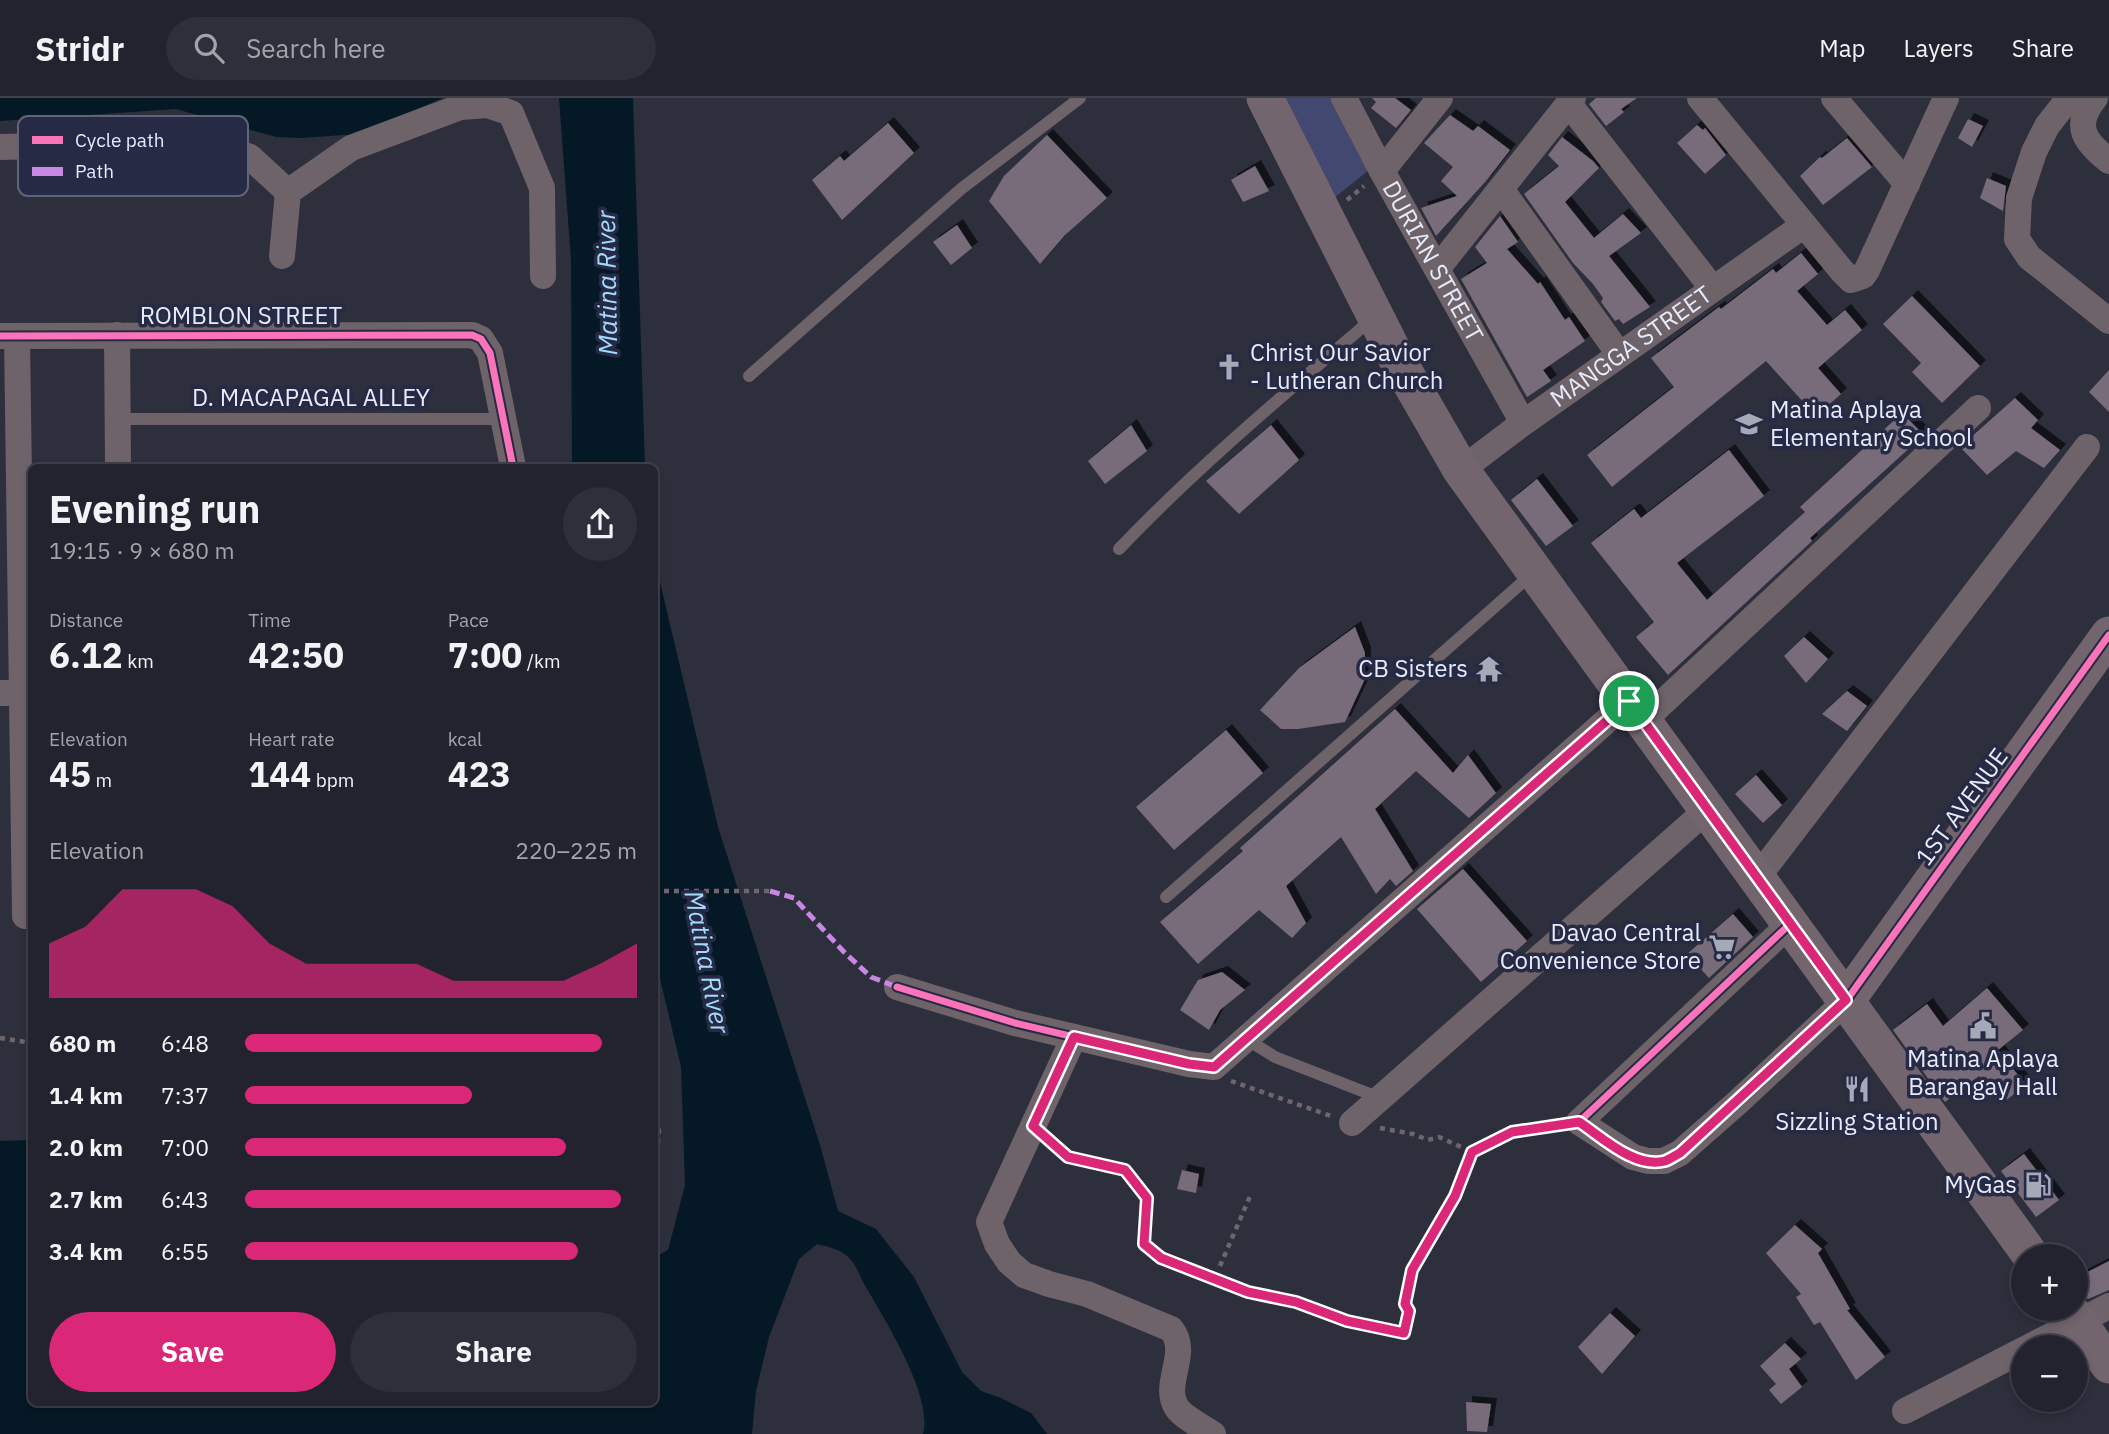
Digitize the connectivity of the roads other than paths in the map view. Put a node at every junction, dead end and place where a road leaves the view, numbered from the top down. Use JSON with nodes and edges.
{"nodes":[{"id":1,"x":1080,"y":98,"type":"edge"},
{"id":2,"x":1265,"y":98,"type":"edge"},
{"id":3,"x":1344,"y":98,"type":"edge"},
{"id":4,"x":1440,"y":98,"type":"edge"},
{"id":5,"x":1700,"y":98,"type":"edge"},
{"id":6,"x":1835,"y":98,"type":"edge"},
{"id":7,"x":1946,"y":98,"type":"edge"},
{"id":8,"x":2070,"y":98,"type":"edge"},
{"id":9,"x":2095,"y":98,"type":"edge"},
{"id":10,"x":1571,"y":101,"type":"edge"},
{"id":11,"x":0,"y":147,"type":"edge"},
{"id":12,"x":18,"y":147,"type":"edge"},
{"id":13,"x":248,"y":156,"type":"edge"},
{"id":14,"x":2109,"y":161,"type":"edge"},
{"id":15,"x":1382,"y":171,"type":"junction"},
{"id":16,"x":1907,"y":184,"type":"junction"},
{"id":17,"x":1502,"y":189,"type":"junction"},
{"id":18,"x":288,"y":192,"type":"junction"},
{"id":19,"x":1804,"y":225,"type":"junction"},
{"id":20,"x":282,"y":256,"type":"dead end"},
{"id":21,"x":1437,"y":269,"type":"junction"},
{"id":22,"x":544,"y":276,"type":"dead end"},
{"id":23,"x":1713,"y":289,"type":"junction"},
{"id":24,"x":1375,"y":317,"type":"junction"},
{"id":25,"x":2109,"y":321,"type":"edge"},
{"id":26,"x":117,"y":335,"type":"junction"},
{"id":27,"x":9,"y":336,"type":"edge"},
{"id":28,"x":1619,"y":354,"type":"junction"},
{"id":29,"x":749,"y":376,"type":"dead end"},
{"id":30,"x":1978,"y":408,"type":"dead end"},
{"id":31,"x":118,"y":419,"type":"junction"},
{"id":32,"x":504,"y":419,"type":"junction"},
{"id":33,"x":1523,"y":423,"type":"junction"},
{"id":34,"x":2087,"y":447,"type":"dead end"},
{"id":35,"x":118,"y":464,"type":"edge"},
{"id":36,"x":512,"y":464,"type":"edge"},
{"id":37,"x":1461,"y":470,"type":"junction"},
{"id":38,"x":1119,"y":549,"type":"dead end"},
{"id":39,"x":1535,"y":571,"type":"junction"},
{"id":40,"x":2109,"y":635,"type":"edge"},
{"id":41,"x":18,"y":693,"type":"edge"},
{"id":42,"x":1636,"y":711,"type":"junction"},
{"id":43,"x":1707,"y":810,"type":"junction"},
{"id":44,"x":1757,"y":878,"type":"junction"},
{"id":45,"x":1167,"y":897,"type":"dead end"},
{"id":46,"x":26,"y":916,"type":"dead end"},
{"id":47,"x":1790,"y":924,"type":"junction"},
{"id":48,"x":897,"y":987,"type":"dead end"},
{"id":49,"x":1846,"y":1000,"type":"junction"},
{"id":50,"x":1074,"y":1037,"type":"junction"},
{"id":51,"x":1246,"y":1039,"type":"junction"},
{"id":52,"x":1380,"y":1098,"type":"junction"},
{"id":53,"x":1352,"y":1123,"type":"road end"},
{"id":54,"x":1033,"y":1126,"type":"junction"},
{"id":55,"x":2022,"y":1244,"type":"edge"},
{"id":56,"x":2088,"y":1319,"type":"edge"},
{"id":57,"x":2070,"y":1321,"type":"edge"},
{"id":58,"x":1404,"y":1333,"type":"road end"},
{"id":59,"x":2048,"y":1335,"type":"edge"},
{"id":60,"x":2011,"y":1356,"type":"edge"},
{"id":61,"x":2109,"y":1365,"type":"edge"},
{"id":62,"x":1905,"y":1411,"type":"dead end"},
{"id":63,"x":1213,"y":1434,"type":"edge"}],
"edges":[{"from":1,"to":29,"type":"lane"},
{"from":2,"to":24,"type":"main road"},
{"from":3,"to":15,"type":"street","name":"DURIAN STREET"},
{"from":4,"to":15,"type":"street"},
{"from":5,"to":19,"type":"street"},
{"from":6,"to":16,"type":"street"},
{"from":7,"to":16,"type":"street"},
{"from":8,"to":25,"type":"street"},
{"from":9,"to":14,"type":"street"},
{"from":10,"to":17,"type":"street"},
{"from":10,"to":23,"type":"street"},
{"from":11,"to":12,"type":"street"},
{"from":13,"to":18,"type":"street"},
{"from":15,"to":21,"type":"street","name":"DURIAN STREET"},
{"from":16,"to":19,"type":"street"},
{"from":17,"to":21,"type":"street"},
{"from":17,"to":28,"type":"street"},
{"from":18,"to":20,"type":"street"},
{"from":18,"to":22,"type":"street"},
{"from":19,"to":23,"type":"street","name":"MANGGA STREET"},
{"from":21,"to":33,"type":"street","name":"DURIAN STREET"},
{"from":23,"to":28,"type":"street","name":"MANGGA STREET"},
{"from":24,"to":37,"type":"main road"},
{"from":24,"to":38,"type":"lane"},
{"from":26,"to":27,"type":"street","name":"ROMBLON STREET"},
{"from":26,"to":31,"type":"street"},
{"from":26,"to":32,"type":"street","name":"ROMBLON STREET"},
{"from":27,"to":41,"type":"street"},
{"from":28,"to":33,"type":"street","name":"MANGGA STREET"},
{"from":30,"to":42,"type":"street"},
{"from":31,"to":32,"type":"lane","name":"D. MACAPAGAL ALLEY"},
{"from":31,"to":35,"type":"street"},
{"from":32,"to":36,"type":"street"},
{"from":33,"to":37,"type":"street","name":"MANGGA STREET"},
{"from":34,"to":44,"type":"street"},
{"from":37,"to":39,"type":"main road"},
{"from":39,"to":42,"type":"main road"},
{"from":39,"to":45,"type":"lane"},
{"from":40,"to":49,"type":"main road","name":"1ST AVENUE"},
{"from":41,"to":46,"type":"street"},
{"from":42,"to":43,"type":"main road"},
{"from":42,"to":51,"type":"street"},
{"from":43,"to":44,"type":"main road"},
{"from":43,"to":52,"type":"street"},
{"from":44,"to":47,"type":"main road"},
{"from":47,"to":49,"type":"main road"},
{"from":47,"to":49,"type":"street"},
{"from":48,"to":50,"type":"street"},
{"from":49,"to":55,"type":"main road"},
{"from":50,"to":51,"type":"street"},
{"from":50,"to":54,"type":"street"},
{"from":51,"to":52,"type":"lane"},
{"from":52,"to":53,"type":"street"},
{"from":54,"to":58,"type":"lane"},
{"from":54,"to":63,"type":"street"},
{"from":56,"to":61,"type":"main road"},
{"from":57,"to":59,"type":"street"},
{"from":60,"to":62,"type":"street"}]}
